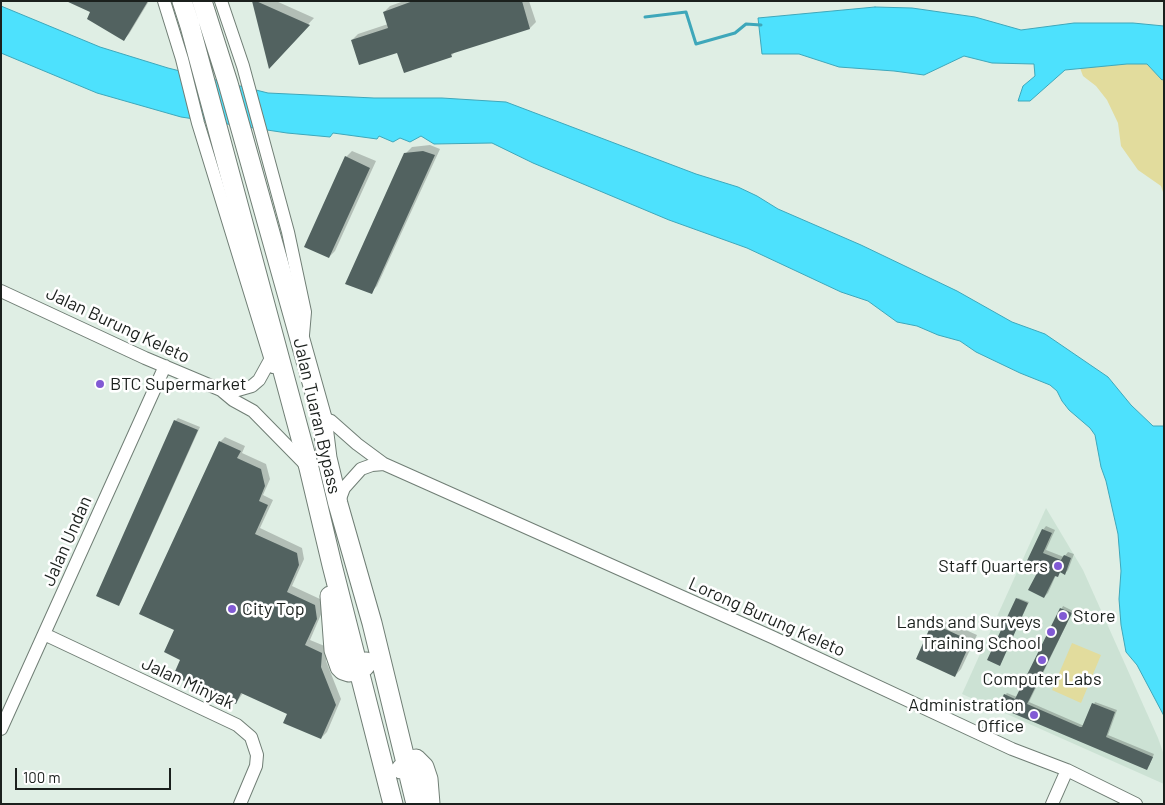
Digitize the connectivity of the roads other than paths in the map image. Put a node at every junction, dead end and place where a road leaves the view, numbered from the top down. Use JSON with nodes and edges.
{"nodes":[{"id":1,"x":164,"y":1,"type":"edge"},
{"id":2,"x":182,"y":1,"type":"edge"},
{"id":3,"x":202,"y":1,"type":"edge"},
{"id":4,"x":225,"y":5,"type":"edge"},
{"id":5,"x":1,"y":291,"type":"edge"},
{"id":6,"x":302,"y":350,"type":"junction"},
{"id":7,"x":270,"y":360,"type":"junction"},
{"id":8,"x":165,"y":366,"type":"junction"},
{"id":9,"x":221,"y":390,"type":"junction"},
{"id":10,"x":322,"y":418,"type":"junction"},
{"id":11,"x":384,"y":464,"type":"junction"},
{"id":12,"x":309,"y":468,"type":"junction"},
{"id":13,"x":338,"y":504,"type":"junction"},
{"id":14,"x":44,"y":634,"type":"junction"},
{"id":15,"x":360,"y":670,"type":"junction"},
{"id":16,"x":1,"y":729,"type":"edge"},
{"id":17,"x":407,"y":763,"type":"junction"},
{"id":18,"x":1067,"y":770,"type":"junction"},
{"id":19,"x":1115,"y":799,"type":"edge"},
{"id":20,"x":240,"y":804,"type":"edge"},
{"id":21,"x":394,"y":804,"type":"edge"},
{"id":22,"x":416,"y":804,"type":"edge"},
{"id":23,"x":430,"y":804,"type":"edge"},
{"id":24,"x":1052,"y":804,"type":"edge"},
{"id":25,"x":1136,"y":804,"type":"edge"}],
"edges":[{"from":1,"to":7,"type":"street"},
{"from":2,"to":12,"type":"highway","name":"Jalan Tuaran Bypass"},
{"from":3,"to":6,"type":"highway","name":"Jalan Tuaran Bypass"},
{"from":4,"to":6,"type":"street"},
{"from":5,"to":8,"type":"street","name":"Jalan Burung Keleto"},
{"from":6,"to":10,"type":"highway","name":"Jalan Tuaran Bypass"},
{"from":7,"to":9,"type":"street","name":"Jalan Burung Keleto"},
{"from":7,"to":12,"type":"street"},
{"from":8,"to":9,"type":"street","name":"Jalan Burung Keleto"},
{"from":8,"to":14,"type":"street","name":"Jalan Undan"},
{"from":9,"to":12,"type":"street","name":"Jalan Burung Keleto"},
{"from":10,"to":11,"type":"street","name":"Lorong Burung Keleto"},
{"from":10,"to":13,"type":"highway","name":"Jalan Tuaran Bypass"},
{"from":11,"to":13,"type":"street"},
{"from":11,"to":18,"type":"street","name":"Lorong Burung Keleto"},
{"from":12,"to":15,"type":"highway","name":"Jalan Tuaran Bypass"},
{"from":13,"to":15,"type":"highway"},
{"from":13,"to":17,"type":"highway","name":"Jalan Tuaran Bypass"},
{"from":14,"to":16,"type":"street","name":"Jalan Undan"},
{"from":14,"to":20,"type":"street","name":"Jalan Minyak"},
{"from":15,"to":21,"type":"highway","name":"Jalan Tuaran Bypass"},
{"from":17,"to":21,"type":"highway"},
{"from":17,"to":22,"type":"highway","name":"Jalan Tuaran Bypass"},
{"from":17,"to":23,"type":"highway"},
{"from":18,"to":19,"type":"street","name":"Lorong Burung Keleto"},
{"from":18,"to":24,"type":"street"},
{"from":19,"to":25,"type":"street","name":"Lorong Burung Keleto"}]}
